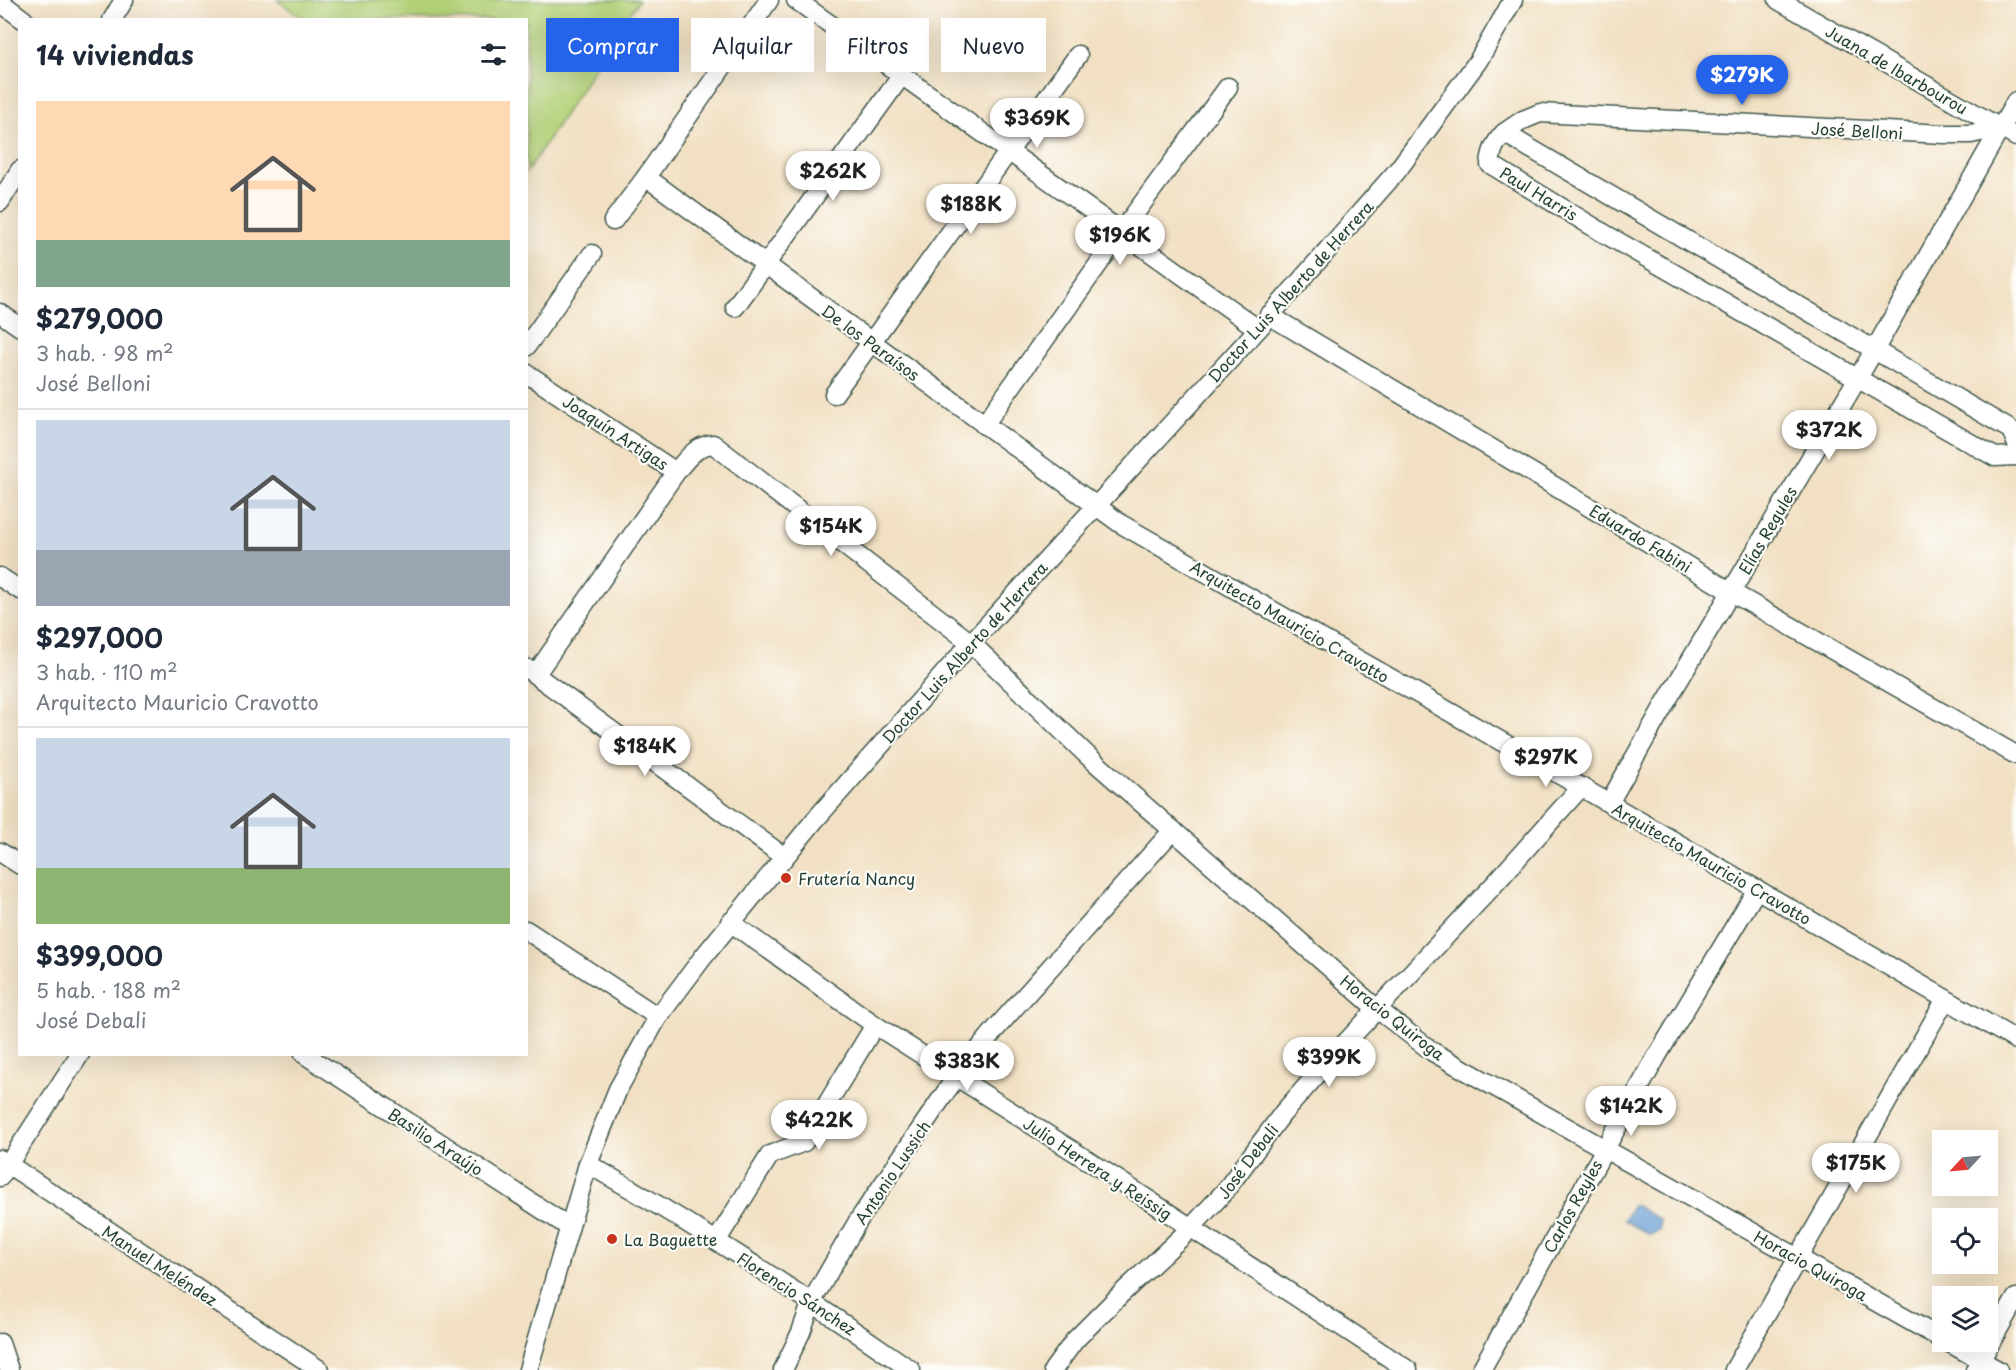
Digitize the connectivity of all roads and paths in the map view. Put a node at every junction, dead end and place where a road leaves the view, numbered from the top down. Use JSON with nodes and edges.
{"nodes":[{"id":1,"x":124,"y":0,"type":"edge"},
{"id":2,"x":769,"y":0,"type":"edge"},
{"id":3,"x":796,"y":0,"type":"edge"},
{"id":4,"x":1513,"y":0,"type":"edge"},
{"id":5,"x":1778,"y":0,"type":"edge"},
{"id":6,"x":0,"y":2,"type":"edge"},
{"id":7,"x":21,"y":18,"type":"edge"},
{"id":8,"x":113,"y":18,"type":"edge"},
{"id":9,"x":1078,"y":55,"type":"dead end"},
{"id":10,"x":902,"y":75,"type":"junction"},
{"id":11,"x":1228,"y":87,"type":"dead end"},
{"id":12,"x":2015,"y":106,"type":"edge"},
{"id":13,"x":1999,"y":128,"type":"junction"},
{"id":14,"x":1504,"y":133,"type":"junction"},
{"id":15,"x":2016,"y":137,"type":"edge"},
{"id":16,"x":1009,"y":151,"type":"junction"},
{"id":17,"x":18,"y":173,"type":"edge"},
{"id":18,"x":646,"y":177,"type":"junction"},
{"id":19,"x":0,"y":202,"type":"edge"},
{"id":20,"x":613,"y":221,"type":"dead end"},
{"id":21,"x":1122,"y":231,"type":"junction"},
{"id":22,"x":592,"y":254,"type":"dead end"},
{"id":23,"x":766,"y":265,"type":"junction"},
{"id":24,"x":735,"y":307,"type":"dead end"},
{"id":25,"x":0,"y":313,"type":"edge"},
{"id":26,"x":1263,"y":322,"type":"junction"},
{"id":27,"x":18,"y":326,"type":"edge"},
{"id":28,"x":872,"y":342,"type":"junction"},
{"id":29,"x":528,"y":344,"type":"edge"},
{"id":30,"x":1875,"y":350,"type":"junction"},
{"id":31,"x":528,"y":374,"type":"edge"},
{"id":32,"x":1857,"y":378,"type":"junction"},
{"id":33,"x":834,"y":394,"type":"dead end"},
{"id":34,"x":984,"y":425,"type":"junction"},
{"id":35,"x":2016,"y":442,"type":"edge"},
{"id":36,"x":2016,"y":456,"type":"edge"},
{"id":37,"x":676,"y":472,"type":"junction"},
{"id":38,"x":1095,"y":506,"type":"junction"},
{"id":39,"x":0,"y":576,"type":"edge"},
{"id":40,"x":18,"y":589,"type":"edge"},
{"id":41,"x":1731,"y":592,"type":"junction"},
{"id":42,"x":971,"y":643,"type":"junction"},
{"id":43,"x":531,"y":671,"type":"edge"},
{"id":44,"x":2016,"y":755,"type":"edge"},
{"id":45,"x":1581,"y":787,"type":"junction"},
{"id":46,"x":1610,"y":803,"type":"junction"},
{"id":47,"x":1173,"y":830,"type":"junction"},
{"id":48,"x":0,"y":852,"type":"edge"},
{"id":49,"x":783,"y":856,"type":"junction"},
{"id":50,"x":18,"y":864,"type":"edge"},
{"id":51,"x":1757,"y":889,"type":"junction"},
{"id":52,"x":730,"y":922,"type":"junction"},
{"id":53,"x":528,"y":931,"type":"edge"},
{"id":54,"x":1946,"y":999,"type":"junction"},
{"id":55,"x":1377,"y":1009,"type":"junction"},
{"id":56,"x":658,"y":1017,"type":"junction"},
{"id":57,"x":875,"y":1025,"type":"junction"},
{"id":58,"x":2016,"y":1040,"type":"edge"},
{"id":59,"x":79,"y":1056,"type":"edge"},
{"id":60,"x":307,"y":1056,"type":"edge"},
{"id":61,"x":956,"y":1077,"type":"junction"},
{"id":62,"x":1604,"y":1148,"type":"junction"},
{"id":63,"x":588,"y":1164,"type":"junction"},
{"id":64,"x":3,"y":1167,"type":"edge"},
{"id":65,"x":569,"y":1227,"type":"junction"},
{"id":66,"x":1190,"y":1229,"type":"junction"},
{"id":67,"x":717,"y":1240,"type":"junction"},
{"id":68,"x":1799,"y":1258,"type":"junction"},
{"id":69,"x":2016,"y":1298,"type":"edge"},
{"id":70,"x":812,"y":1301,"type":"junction"},
{"id":71,"x":1932,"y":1333,"type":"edge"},
{"id":72,"x":0,"y":1343,"type":"edge"},
{"id":73,"x":1960,"y":1352,"type":"edge"},
{"id":74,"x":1977,"y":1365,"type":"edge"},
{"id":75,"x":9,"y":1370,"type":"edge"},
{"id":76,"x":320,"y":1370,"type":"edge"},
{"id":77,"x":528,"y":1370,"type":"edge"},
{"id":78,"x":783,"y":1370,"type":"edge"},
{"id":79,"x":911,"y":1370,"type":"edge"},
{"id":80,"x":1053,"y":1370,"type":"edge"},
{"id":81,"x":1408,"y":1370,"type":"edge"},
{"id":82,"x":1481,"y":1370,"type":"edge"},
{"id":83,"x":1734,"y":1370,"type":"edge"},
{"id":84,"x":1998,"y":1370,"type":"edge"}],
"edges":[{"from":1,"to":8,"type":"street"},
{"from":2,"to":18,"type":"street"},
{"from":3,"to":10,"type":"street","name":"Eduardo Fabini"},
{"from":4,"to":26,"type":"street","name":"Doctor Luis Alberto de Herrera"},
{"from":5,"to":13,"type":"street","name":"Juana de Ibarbourou"},
{"from":6,"to":7,"type":"street"},
{"from":9,"to":16,"type":"street"},
{"from":10,"to":16,"type":"street","name":"Eduardo Fabini"},
{"from":10,"to":23,"type":"street"},
{"from":11,"to":21,"type":"street"},
{"from":12,"to":13,"type":"street","name":"Elías Regules"},
{"from":13,"to":14,"type":"street","name":"José Belloni"},
{"from":13,"to":15,"type":"street","name":"Juana de Ibarbourou"},
{"from":13,"to":30,"type":"street","name":"Elías Regules"},
{"from":14,"to":30,"type":"street","name":"Paul Harris"},
{"from":14,"to":32,"type":"street","name":"Paul Harris"},
{"from":16,"to":21,"type":"street","name":"Eduardo Fabini"},
{"from":16,"to":28,"type":"street"},
{"from":17,"to":19,"type":"street"},
{"from":18,"to":20,"type":"street"},
{"from":18,"to":23,"type":"street","name":"De los Paraísos"},
{"from":21,"to":26,"type":"street","name":"Eduardo Fabini"},
{"from":21,"to":34,"type":"street"},
{"from":22,"to":29,"type":"street"},
{"from":23,"to":24,"type":"street"},
{"from":23,"to":28,"type":"street","name":"De los Paraísos"},
{"from":25,"to":27,"type":"street"},
{"from":26,"to":38,"type":"street","name":"Doctor Luis Alberto de Herrera"},
{"from":26,"to":41,"type":"street","name":"Eduardo Fabini"},
{"from":28,"to":33,"type":"street"},
{"from":28,"to":34,"type":"street","name":"De los Paraísos"},
{"from":30,"to":32,"type":"street","name":"Elías Regules"},
{"from":30,"to":35,"type":"street","name":"Paul Harris"},
{"from":31,"to":37,"type":"street","name":"Joaquín Artigas"},
{"from":32,"to":36,"type":"street","name":"Paul Harris"},
{"from":32,"to":41,"type":"street","name":"Elías Regules"},
{"from":34,"to":38,"type":"street","name":"De los Paraísos"},
{"from":37,"to":42,"type":"street"},
{"from":37,"to":43,"type":"street"},
{"from":38,"to":42,"type":"street","name":"Doctor Luis Alberto de Herrera"},
{"from":38,"to":45,"type":"street","name":"Arquitecto Mauricio Cravotto"},
{"from":39,"to":40,"type":"street"},
{"from":41,"to":44,"type":"street","name":"Eduardo Fabini"},
{"from":41,"to":46,"type":"street","name":"Elías Regules"},
{"from":42,"to":47,"type":"street","name":"Horacio Quiroga"},
{"from":42,"to":49,"type":"street","name":"Doctor Luis Alberto de Herrera"},
{"from":43,"to":49,"type":"street"},
{"from":45,"to":46,"type":"street","name":"Arquitecto Mauricio Cravotto"},
{"from":45,"to":55,"type":"street","name":"José Debali"},
{"from":46,"to":51,"type":"street","name":"Arquitecto Mauricio Cravotto"},
{"from":47,"to":55,"type":"street","name":"Horacio Quiroga"},
{"from":47,"to":61,"type":"street","name":"Antonio Lussich"},
{"from":48,"to":50,"type":"street"},
{"from":49,"to":52,"type":"street","name":"Doctor Luis Alberto de Herrera"},
{"from":51,"to":54,"type":"street","name":"Arquitecto Mauricio Cravotto"},
{"from":51,"to":62,"type":"street","name":"Carlos Reyles"},
{"from":52,"to":56,"type":"street","name":"Doctor Luis Alberto de Herrera"},
{"from":52,"to":57,"type":"street","name":"Julio Herrera y Reissig"},
{"from":53,"to":56,"type":"street"},
{"from":54,"to":58,"type":"street","name":"Arquitecto Mauricio Cravotto"},
{"from":54,"to":68,"type":"street"},
{"from":55,"to":62,"type":"street","name":"Horacio Quiroga"},
{"from":55,"to":66,"type":"street","name":"José Debali"},
{"from":56,"to":63,"type":"street","name":"Doctor Luis Alberto de Herrera"},
{"from":57,"to":61,"type":"street","name":"Julio Herrera y Reissig"},
{"from":57,"to":67,"type":"street"},
{"from":59,"to":64,"type":"street"},
{"from":60,"to":65,"type":"street","name":"Basilio Araújo"},
{"from":61,"to":66,"type":"street","name":"Julio Herrera y Reissig"},
{"from":61,"to":70,"type":"street","name":"Antonio Lussich"},
{"from":62,"to":68,"type":"street","name":"Horacio Quiroga"},
{"from":62,"to":82,"type":"street","name":"Carlos Reyles"},
{"from":63,"to":65,"type":"street","name":"Doctor Luis Alberto de Herrera"},
{"from":63,"to":67,"type":"street","name":"Florencio Sánchez"},
{"from":64,"to":76,"type":"street","name":"Manuel Meléndez"},
{"from":65,"to":77,"type":"street","name":"Doctor Luis Alberto de Herrera"},
{"from":66,"to":80,"type":"street","name":"José Debali"},
{"from":66,"to":81,"type":"street","name":"Julio Herrera y Reissig"},
{"from":67,"to":70,"type":"street","name":"Florencio Sánchez"},
{"from":68,"to":71,"type":"street","name":"Horacio Quiroga"},
{"from":68,"to":83,"type":"street"},
{"from":69,"to":74,"type":"street"},
{"from":70,"to":78,"type":"street","name":"Antonio Lussich"},
{"from":70,"to":79,"type":"street","name":"Florencio Sánchez"},
{"from":72,"to":75,"type":"street"},
{"from":73,"to":74,"type":"street","name":"Horacio Quiroga"},
{"from":74,"to":84,"type":"street","name":"Horacio Quiroga"}]}
